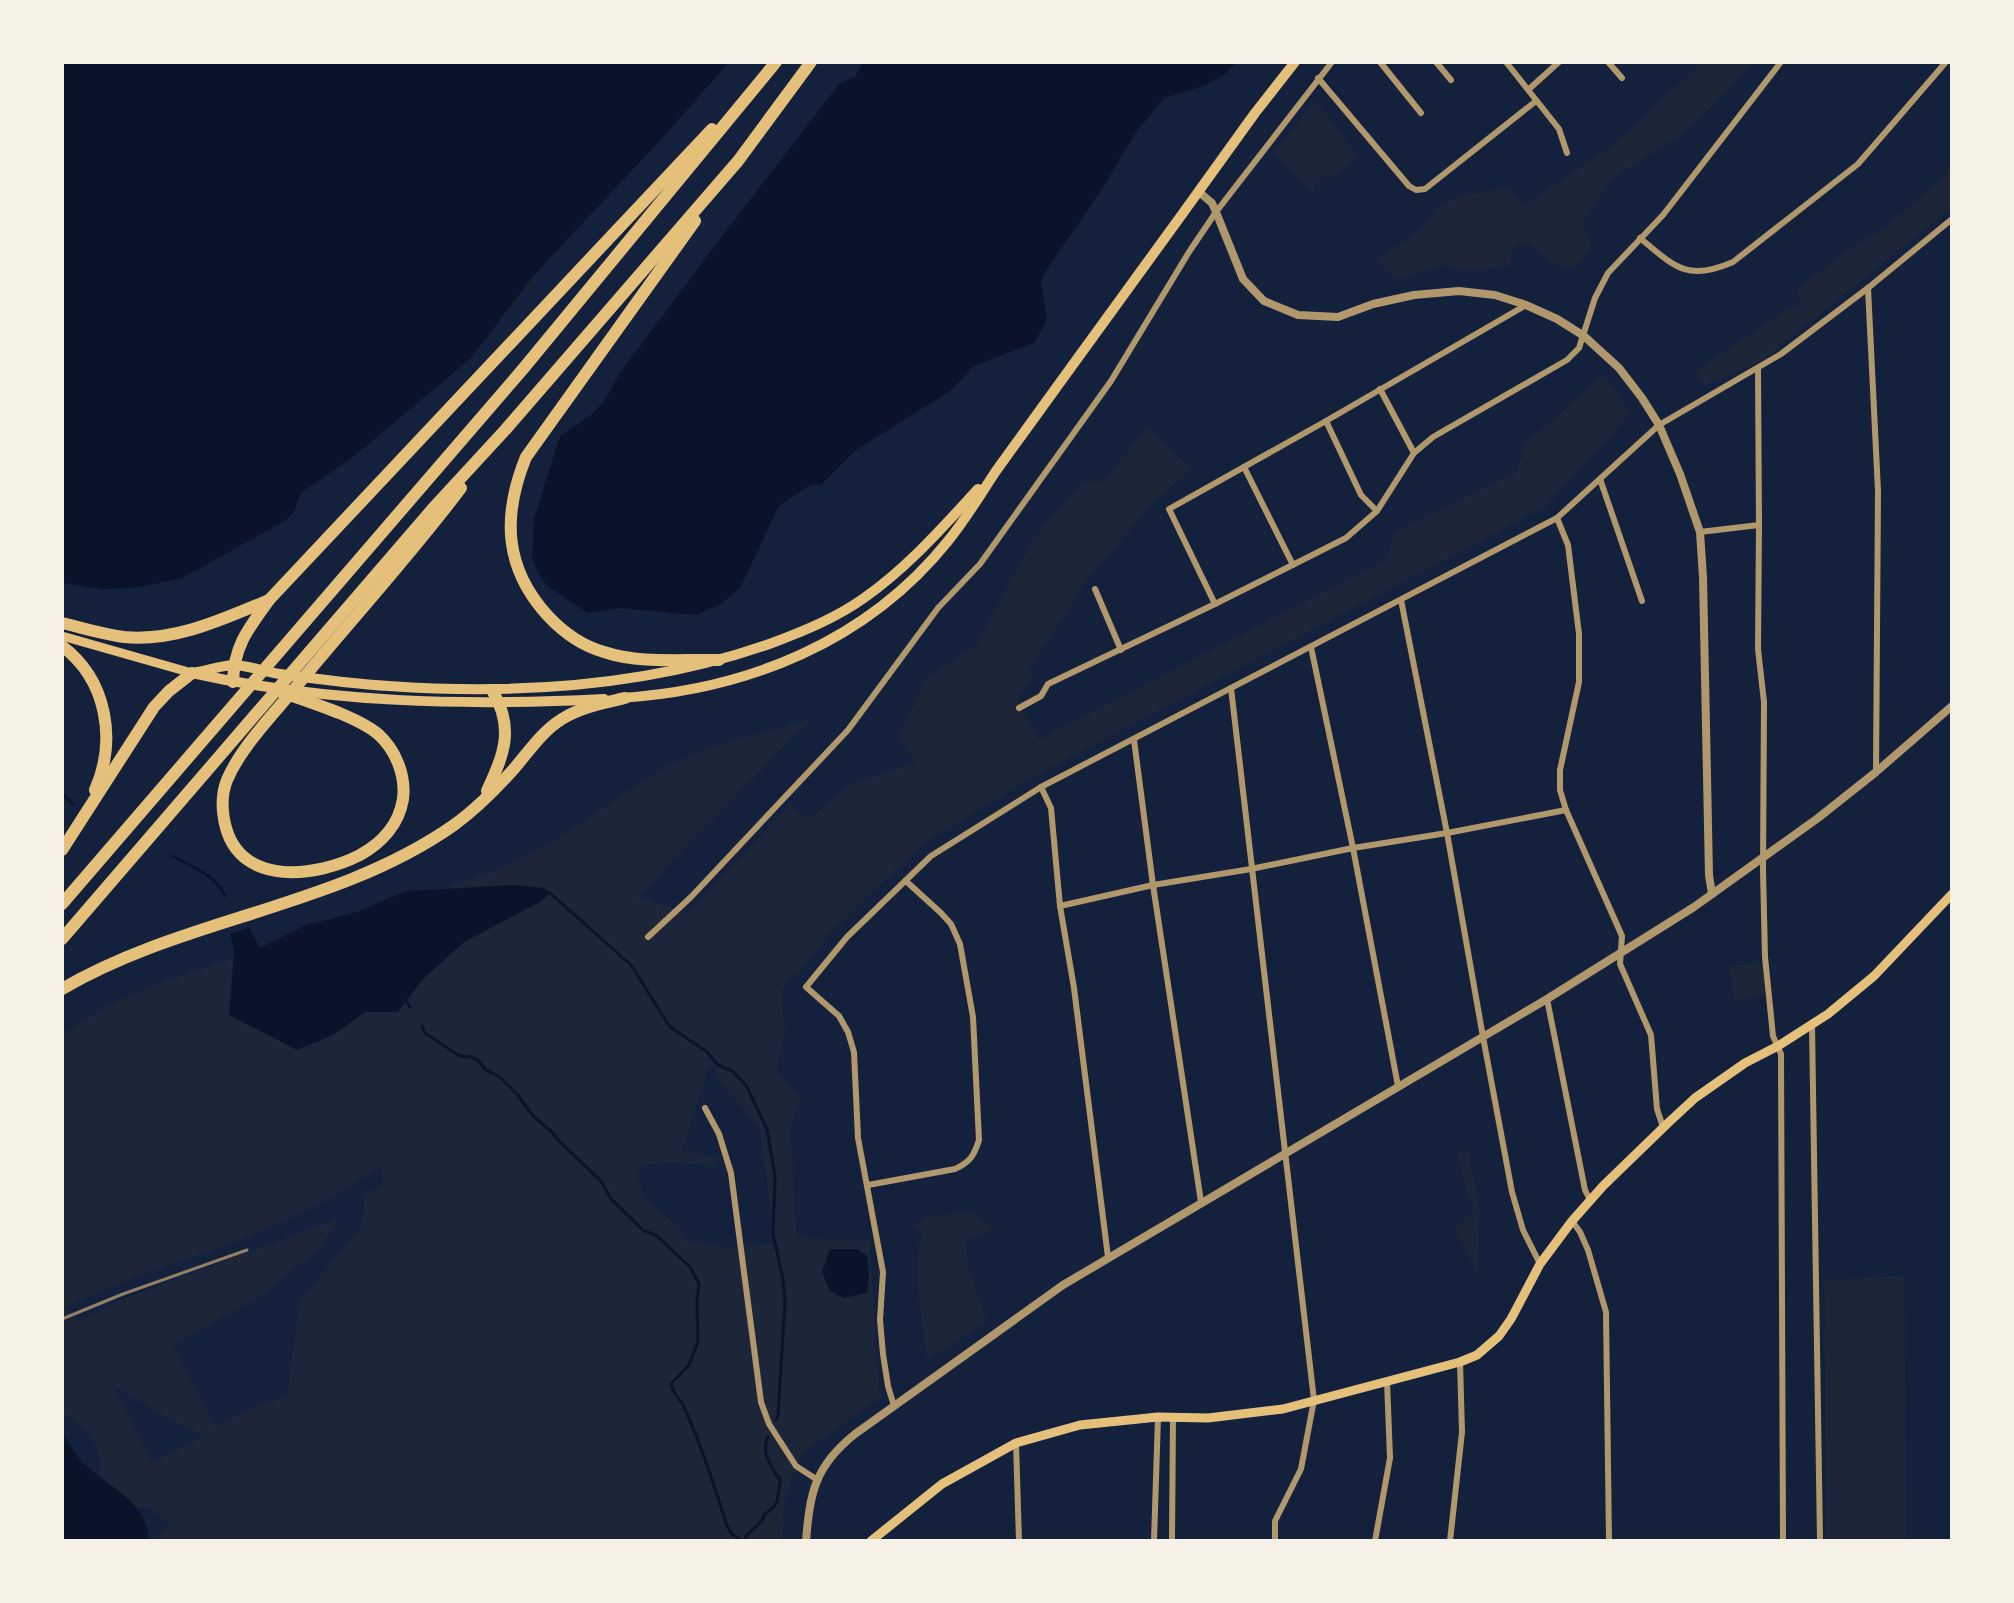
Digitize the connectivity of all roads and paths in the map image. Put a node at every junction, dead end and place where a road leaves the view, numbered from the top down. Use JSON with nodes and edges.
{"nodes":[{"id":1,"x":775,"y":62,"type":"edge"},
{"id":2,"x":811,"y":62,"type":"edge"},
{"id":3,"x":1295,"y":62,"type":"edge"},
{"id":4,"x":1332,"y":62,"type":"edge"},
{"id":5,"x":1380,"y":62,"type":"edge"},
{"id":6,"x":1436,"y":62,"type":"edge"},
{"id":7,"x":1506,"y":62,"type":"edge"},
{"id":8,"x":1559,"y":62,"type":"edge"},
{"id":9,"x":1608,"y":62,"type":"edge"},
{"id":10,"x":1781,"y":62,"type":"edge"},
{"id":11,"x":1946,"y":62,"type":"edge"},
{"id":12,"x":1318,"y":78,"type":"junction"},
{"id":13,"x":1622,"y":78,"type":"dead end"},
{"id":14,"x":1451,"y":80,"type":"dead end"},
{"id":15,"x":1529,"y":89,"type":"junction"},
{"id":16,"x":1536,"y":101,"type":"junction"},
{"id":17,"x":1421,"y":113,"type":"dead end"},
{"id":18,"x":1567,"y":153,"type":"dead end"},
{"id":19,"x":738,"y":161,"type":"junction"},
{"id":20,"x":1199,"y":192,"type":"junction"},
{"id":21,"x":1216,"y":212,"type":"junction"},
{"id":22,"x":1952,"y":219,"type":"edge"},
{"id":23,"x":1640,"y":238,"type":"junction"},
{"id":24,"x":1868,"y":288,"type":"junction"},
{"id":25,"x":1526,"y":305,"type":"junction"},
{"id":26,"x":1584,"y":336,"type":"junction"},
{"id":27,"x":1758,"y":369,"type":"junction"},
{"id":28,"x":1380,"y":389,"type":"junction"},
{"id":29,"x":1326,"y":421,"type":"junction"},
{"id":30,"x":1659,"y":425,"type":"junction"},
{"id":31,"x":506,"y":429,"type":"junction"},
{"id":32,"x":1414,"y":453,"type":"junction"},
{"id":33,"x":1004,"y":461,"type":"junction"},
{"id":34,"x":1244,"y":467,"type":"junction"},
{"id":35,"x":1600,"y":479,"type":"junction"},
{"id":36,"x":1377,"y":511,"type":"junction"},
{"id":37,"x":1557,"y":518,"type":"junction"},
{"id":38,"x":1759,"y":525,"type":"junction"},
{"id":39,"x":1700,"y":532,"type":"junction"},
{"id":40,"x":1293,"y":565,"type":"junction"},
{"id":41,"x":1095,"y":589,"type":"dead end"},
{"id":42,"x":269,"y":600,"type":"junction"},
{"id":43,"x":1401,"y":600,"type":"junction"},
{"id":44,"x":1642,"y":601,"type":"dead end"},
{"id":45,"x":1215,"y":604,"type":"junction"},
{"id":46,"x":62,"y":623,"type":"edge"},
{"id":47,"x":62,"y":636,"type":"edge"},
{"id":48,"x":62,"y":646,"type":"edge"},
{"id":49,"x":1311,"y":647,"type":"junction"},
{"id":50,"x":1121,"y":650,"type":"junction"},
{"id":51,"x":719,"y":660,"type":"junction"},
{"id":52,"x":233,"y":665,"type":"junction"},
{"id":53,"x":192,"y":673,"type":"junction"},
{"id":54,"x":233,"y":682,"type":"junction"},
{"id":55,"x":1231,"y":688,"type":"junction"},
{"id":56,"x":273,"y":689,"type":"junction"},
{"id":57,"x":492,"y":690,"type":"junction"},
{"id":58,"x":625,"y":698,"type":"junction"},
{"id":59,"x":500,"y":703,"type":"junction"},
{"id":60,"x":1952,"y":706,"type":"edge"},
{"id":61,"x":1019,"y":708,"type":"dead end"},
{"id":62,"x":1134,"y":740,"type":"junction"},
{"id":63,"x":1876,"y":772,"type":"junction"},
{"id":64,"x":1041,"y":787,"type":"junction"},
{"id":65,"x":480,"y":805,"type":"junction"},
{"id":66,"x":1566,"y":810,"type":"junction"},
{"id":67,"x":82,"y":819,"type":"junction"},
{"id":68,"x":1447,"y":833,"type":"junction"},
{"id":69,"x":1353,"y":848,"type":"junction"},
{"id":70,"x":62,"y":850,"type":"edge"},
{"id":71,"x":1764,"y":857,"type":"junction"},
{"id":72,"x":1251,"y":869,"type":"junction"},
{"id":73,"x":907,"y":882,"type":"junction"},
{"id":74,"x":1153,"y":885,"type":"junction"},
{"id":75,"x":1712,"y":894,"type":"junction"},
{"id":76,"x":1952,"y":894,"type":"edge"},
{"id":77,"x":62,"y":904,"type":"edge"},
{"id":78,"x":1060,"y":906,"type":"junction"},
{"id":79,"x":648,"y":937,"type":"dead end"},
{"id":80,"x":62,"y":939,"type":"edge"},
{"id":81,"x":1621,"y":954,"type":"junction"},
{"id":82,"x":62,"y":989,"type":"edge"},
{"id":83,"x":1547,"y":999,"type":"junction"},
{"id":84,"x":1812,"y":1025,"type":"junction"},
{"id":85,"x":1483,"y":1037,"type":"junction"},
{"id":86,"x":1778,"y":1046,"type":"junction"},
{"id":87,"x":1398,"y":1086,"type":"junction"},
{"id":88,"x":705,"y":1108,"type":"dead end"},
{"id":89,"x":1663,"y":1127,"type":"junction"},
{"id":90,"x":1286,"y":1153,"type":"junction"},
{"id":91,"x":868,"y":1185,"type":"junction"},
{"id":92,"x":1590,"y":1200,"type":"junction"},
{"id":93,"x":1201,"y":1202,"type":"junction"},
{"id":94,"x":1572,"y":1221,"type":"junction"},
{"id":95,"x":1108,"y":1257,"type":"junction"},
{"id":96,"x":1540,"y":1264,"type":"junction"},
{"id":97,"x":1460,"y":1362,"type":"junction"},
{"id":98,"x":1387,"y":1381,"type":"junction"},
{"id":99,"x":1314,"y":1400,"type":"junction"},
{"id":100,"x":894,"y":1406,"type":"junction"},
{"id":101,"x":1158,"y":1417,"type":"junction"},
{"id":102,"x":1173,"y":1418,"type":"junction"},
{"id":103,"x":1016,"y":1443,"type":"junction"},
{"id":104,"x":816,"y":1479,"type":"junction"},
{"id":105,"x":1172,"y":1539,"type":"dead end"},
{"id":106,"x":806,"y":1541,"type":"edge"},
{"id":107,"x":871,"y":1541,"type":"edge"},
{"id":108,"x":1019,"y":1541,"type":"edge"},
{"id":109,"x":1154,"y":1541,"type":"edge"},
{"id":110,"x":1275,"y":1541,"type":"edge"},
{"id":111,"x":1375,"y":1541,"type":"edge"},
{"id":112,"x":1450,"y":1541,"type":"edge"},
{"id":113,"x":1609,"y":1541,"type":"edge"},
{"id":114,"x":1783,"y":1541,"type":"edge"},
{"id":115,"x":1820,"y":1541,"type":"edge"}],
"edges":[{"from":1,"to":42,"type":"highway"},
{"from":1,"to":77,"type":"highway"},
{"from":2,"to":19,"type":"highway"},
{"from":3,"to":20,"type":"main road"},
{"from":4,"to":12,"type":"street"},
{"from":5,"to":17,"type":"street"},
{"from":6,"to":14,"type":"street"},
{"from":7,"to":15,"type":"street"},
{"from":8,"to":15,"type":"street"},
{"from":9,"to":13,"type":"street"},
{"from":10,"to":23,"type":"street"},
{"from":11,"to":23,"type":"street"},
{"from":12,"to":16,"type":"street"},
{"from":12,"to":21,"type":"street"},
{"from":15,"to":16,"type":"street"},
{"from":16,"to":18,"type":"street"},
{"from":19,"to":31,"type":"highway"},
{"from":19,"to":51,"type":"highway"},
{"from":20,"to":21,"type":"street"},
{"from":20,"to":33,"type":"main road"},
{"from":21,"to":25,"type":"street"},
{"from":21,"to":79,"type":"street"},
{"from":22,"to":24,"type":"street"},
{"from":23,"to":26,"type":"street"},
{"from":24,"to":27,"type":"street"},
{"from":24,"to":63,"type":"street"},
{"from":25,"to":26,"type":"street"},
{"from":25,"to":28,"type":"street"},
{"from":26,"to":30,"type":"street"},
{"from":26,"to":32,"type":"street"},
{"from":27,"to":30,"type":"street"},
{"from":27,"to":38,"type":"street"},
{"from":28,"to":29,"type":"street"},
{"from":28,"to":32,"type":"street"},
{"from":29,"to":34,"type":"street"},
{"from":29,"to":36,"type":"street"},
{"from":30,"to":35,"type":"street"},
{"from":30,"to":39,"type":"street"},
{"from":31,"to":56,"type":"highway"},
{"from":31,"to":80,"type":"highway"},
{"from":32,"to":36,"type":"street"},
{"from":33,"to":51,"type":"main road"},
{"from":33,"to":58,"type":"main road"},
{"from":34,"to":40,"type":"street"},
{"from":34,"to":45,"type":"street"},
{"from":35,"to":37,"type":"street"},
{"from":35,"to":44,"type":"street"},
{"from":36,"to":40,"type":"street"},
{"from":37,"to":43,"type":"street"},
{"from":37,"to":66,"type":"street"},
{"from":38,"to":39,"type":"street"},
{"from":38,"to":71,"type":"street"},
{"from":39,"to":75,"type":"street"},
{"from":40,"to":45,"type":"street"},
{"from":41,"to":50,"type":"street"},
{"from":42,"to":46,"type":"highway"},
{"from":42,"to":52,"type":"highway"},
{"from":43,"to":49,"type":"street"},
{"from":43,"to":68,"type":"street"},
{"from":45,"to":50,"type":"street"},
{"from":47,"to":53,"type":"main road"},
{"from":48,"to":67,"type":"highway"},
{"from":49,"to":55,"type":"street"},
{"from":49,"to":69,"type":"street"},
{"from":50,"to":61,"type":"street"},
{"from":51,"to":57,"type":"main road"},
{"from":52,"to":53,"type":"main road"},
{"from":52,"to":54,"type":"highway"},
{"from":52,"to":57,"type":"main road"},
{"from":53,"to":54,"type":"main road"},
{"from":53,"to":67,"type":"highway"},
{"from":54,"to":56,"type":"main road"},
{"from":55,"to":62,"type":"street"},
{"from":55,"to":72,"type":"street"},
{"from":56,"to":59,"type":"main road"},
{"from":57,"to":59,"type":"highway"},
{"from":58,"to":59,"type":"main road"},
{"from":58,"to":65,"type":"highway"},
{"from":59,"to":65,"type":"highway"},
{"from":60,"to":63,"type":"street"},
{"from":62,"to":64,"type":"street"},
{"from":62,"to":74,"type":"street"},
{"from":63,"to":71,"type":"street"},
{"from":64,"to":73,"type":"street"},
{"from":64,"to":78,"type":"street"},
{"from":65,"to":82,"type":"highway"},
{"from":66,"to":68,"type":"street"},
{"from":66,"to":81,"type":"street"},
{"from":67,"to":70,"type":"highway"},
{"from":68,"to":69,"type":"street"},
{"from":68,"to":85,"type":"street"},
{"from":69,"to":72,"type":"street"},
{"from":69,"to":87,"type":"street"},
{"from":71,"to":75,"type":"street"},
{"from":71,"to":86,"type":"street"},
{"from":72,"to":74,"type":"street"},
{"from":72,"to":90,"type":"street"},
{"from":73,"to":91,"type":"street"},
{"from":73,"to":91,"type":"street"},
{"from":74,"to":78,"type":"street"},
{"from":74,"to":93,"type":"street"},
{"from":75,"to":81,"type":"street"},
{"from":76,"to":84,"type":"main road"},
{"from":78,"to":95,"type":"street"},
{"from":81,"to":83,"type":"street"},
{"from":81,"to":89,"type":"street"},
{"from":83,"to":85,"type":"street"},
{"from":83,"to":92,"type":"street"},
{"from":84,"to":86,"type":"main road"},
{"from":84,"to":115,"type":"street"},
{"from":85,"to":87,"type":"street"},
{"from":85,"to":96,"type":"street"},
{"from":86,"to":89,"type":"main road"},
{"from":86,"to":114,"type":"street"},
{"from":87,"to":90,"type":"street"},
{"from":88,"to":104,"type":"street"},
{"from":89,"to":92,"type":"main road"},
{"from":90,"to":93,"type":"street"},
{"from":90,"to":99,"type":"street"},
{"from":91,"to":100,"type":"street"},
{"from":92,"to":94,"type":"main road"},
{"from":93,"to":95,"type":"street"},
{"from":94,"to":96,"type":"main road"},
{"from":94,"to":113,"type":"street"},
{"from":95,"to":100,"type":"street"},
{"from":96,"to":97,"type":"main road"},
{"from":97,"to":98,"type":"main road"},
{"from":97,"to":112,"type":"street"},
{"from":98,"to":99,"type":"main road"},
{"from":98,"to":111,"type":"street"},
{"from":99,"to":102,"type":"main road"},
{"from":99,"to":110,"type":"street"},
{"from":100,"to":104,"type":"street"},
{"from":101,"to":102,"type":"main road"},
{"from":101,"to":103,"type":"main road"},
{"from":101,"to":109,"type":"street"},
{"from":102,"to":105,"type":"street"},
{"from":103,"to":107,"type":"main road"},
{"from":103,"to":108,"type":"street"},
{"from":104,"to":106,"type":"street"}]}
